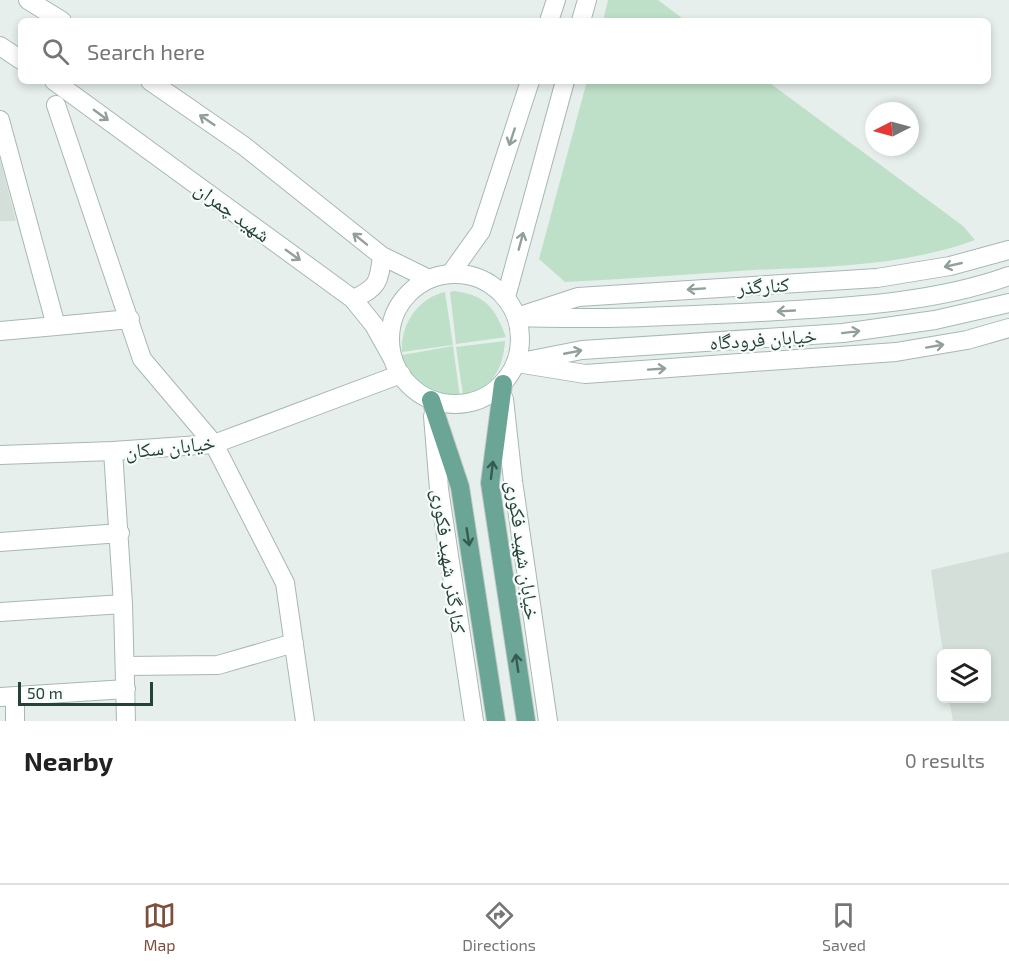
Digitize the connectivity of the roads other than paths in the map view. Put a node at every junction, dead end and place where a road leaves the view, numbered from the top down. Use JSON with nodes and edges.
{"nodes":[{"id":1,"x":28,"y":0,"type":"edge"},
{"id":2,"x":556,"y":0,"type":"edge"},
{"id":3,"x":587,"y":0,"type":"edge"},
{"id":4,"x":57,"y":18,"type":"edge"},
{"id":5,"x":550,"y":18,"type":"edge"},
{"id":6,"x":582,"y":18,"type":"edge"},
{"id":7,"x":0,"y":46,"type":"edge"},
{"id":8,"x":18,"y":58,"type":"edge"},
{"id":9,"x":58,"y":84,"type":"edge"},
{"id":10,"x":154,"y":84,"type":"edge"},
{"id":11,"x":529,"y":84,"type":"edge"},
{"id":12,"x":564,"y":84,"type":"edge"},
{"id":13,"x":56,"y":105,"type":"dead end"},
{"id":14,"x":0,"y":120,"type":"edge"},
{"id":15,"x":1009,"y":250,"type":"edge"},
{"id":16,"x":381,"y":256,"type":"junction"},
{"id":17,"x":451,"y":273,"type":"junction"},
{"id":18,"x":1009,"y":276,"type":"edge"},
{"id":19,"x":429,"y":279,"type":"junction"},
{"id":20,"x":506,"y":297,"type":"junction"},
{"id":21,"x":353,"y":299,"type":"junction"},
{"id":22,"x":1009,"y":303,"type":"edge"},
{"id":23,"x":517,"y":317,"type":"junction"},
{"id":24,"x":130,"y":319,"type":"junction"},
{"id":25,"x":56,"y":326,"type":"junction"},
{"id":26,"x":1009,"y":328,"type":"edge"},
{"id":27,"x":0,"y":331,"type":"edge"},
{"id":28,"x":516,"y":363,"type":"junction"},
{"id":29,"x":397,"y":367,"type":"junction"},
{"id":30,"x":503,"y":384,"type":"junction"},
{"id":31,"x":431,"y":400,"type":"junction"},
{"id":32,"x":214,"y":444,"type":"junction"},
{"id":33,"x":113,"y":452,"type":"junction"},
{"id":34,"x":0,"y":455,"type":"edge"},
{"id":35,"x":120,"y":533,"type":"junction"},
{"id":36,"x":0,"y":542,"type":"edge"},
{"id":37,"x":123,"y":604,"type":"junction"},
{"id":38,"x":0,"y":612,"type":"edge"},
{"id":39,"x":294,"y":643,"type":"junction"},
{"id":40,"x":126,"y":666,"type":"junction"},
{"id":41,"x":126,"y":689,"type":"junction"},
{"id":42,"x":7,"y":697,"type":"edge"},
{"id":43,"x":15,"y":721,"type":"edge"},
{"id":44,"x":126,"y":721,"type":"edge"},
{"id":45,"x":304,"y":721,"type":"edge"},
{"id":46,"x":474,"y":721,"type":"edge"},
{"id":47,"x":496,"y":721,"type":"edge"},
{"id":48,"x":526,"y":721,"type":"edge"},
{"id":49,"x":549,"y":721,"type":"edge"}],
"edges":[{"from":1,"to":4,"type":"street"},
{"from":2,"to":5,"type":"street"},
{"from":3,"to":6,"type":"street"},
{"from":7,"to":8,"type":"street"},
{"from":9,"to":21,"type":"street","name":"شهید چمران","one_way":true},
{"from":16,"to":10,"type":"street","one_way":true},
{"from":11,"to":17,"type":"street","one_way":true},
{"from":20,"to":12,"type":"street","one_way":true},
{"from":13,"to":24,"type":"street"},
{"from":14,"to":25,"type":"street"},
{"from":15,"to":23,"type":"street","name":"کنارگذر","one_way":true},
{"from":16,"to":19,"type":"street"},
{"from":16,"to":21,"type":"street"},
{"from":17,"to":19,"type":"street"},
{"from":17,"to":20,"type":"street"},
{"from":18,"to":23,"type":"street","name":"خیابان فرودگاه","one_way":true},
{"from":19,"to":29,"type":"street"},
{"from":20,"to":23,"type":"street"},
{"from":21,"to":29,"type":"street","name":"شهید چمران"},
{"from":28,"to":22,"type":"street","name":"خیابان فرودگاه","one_way":true},
{"from":23,"to":28,"type":"street"},
{"from":24,"to":25,"type":"street"},
{"from":24,"to":32,"type":"street"},
{"from":25,"to":27,"type":"street"},
{"from":28,"to":26,"type":"street","one_way":true},
{"from":28,"to":30,"type":"street"},
{"from":29,"to":31,"type":"street"},
{"from":29,"to":32,"type":"street","name":"خیابان سکان"},
{"from":30,"to":31,"type":"street"},
{"from":48,"to":30,"type":"main road","name":"خیابان شهید فکوری","one_way":true},
{"from":30,"to":49,"type":"street"},
{"from":31,"to":46,"type":"street","name":"کنارگذر شهید فکوری"},
{"from":31,"to":47,"type":"main road","one_way":true},
{"from":32,"to":33,"type":"street","name":"خیابان سکان"},
{"from":32,"to":39,"type":"street"},
{"from":33,"to":34,"type":"street","name":"خیابان سکان"},
{"from":33,"to":35,"type":"street"},
{"from":35,"to":36,"type":"street"},
{"from":35,"to":37,"type":"street"},
{"from":37,"to":38,"type":"street"},
{"from":37,"to":40,"type":"street"},
{"from":39,"to":40,"type":"street"},
{"from":39,"to":45,"type":"street"},
{"from":40,"to":41,"type":"street"},
{"from":41,"to":42,"type":"street"},
{"from":41,"to":44,"type":"street"},
{"from":42,"to":43,"type":"street"}]}
